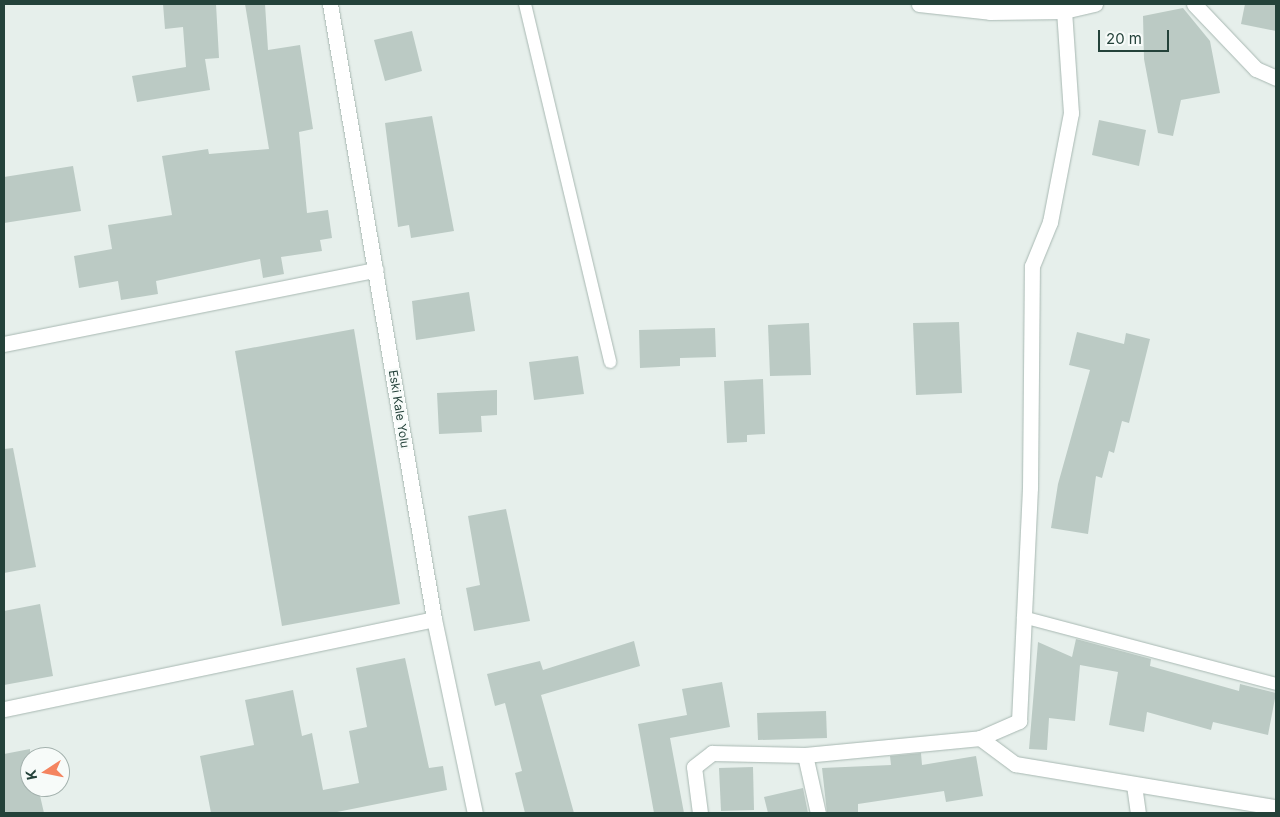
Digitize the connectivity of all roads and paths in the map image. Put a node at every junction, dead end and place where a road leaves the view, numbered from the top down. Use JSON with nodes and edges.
{"nodes":[{"id":1,"x":330,"y":4,"type":"edge"},
{"id":2,"x":525,"y":4,"type":"edge"},
{"id":3,"x":919,"y":4,"type":"edge"},
{"id":4,"x":1095,"y":4,"type":"edge"},
{"id":5,"x":1194,"y":4,"type":"edge"},
{"id":6,"x":1064,"y":10,"type":"junction"},
{"id":7,"x":1276,"y":78,"type":"edge"},
{"id":8,"x":376,"y":270,"type":"junction"},
{"id":9,"x":4,"y":344,"type":"edge"},
{"id":10,"x":610,"y":362,"type":"dead end"},
{"id":11,"x":1023,"y":617,"type":"junction"},
{"id":12,"x":434,"y":619,"type":"junction"},
{"id":13,"x":1276,"y":684,"type":"edge"},
{"id":14,"x":4,"y":709,"type":"edge"},
{"id":15,"x":980,"y":738,"type":"junction"},
{"id":16,"x":805,"y":755,"type":"junction"},
{"id":17,"x":1134,"y":784,"type":"junction"},
{"id":18,"x":1276,"y":807,"type":"edge"},
{"id":19,"x":475,"y":813,"type":"edge"},
{"id":20,"x":700,"y":813,"type":"edge"},
{"id":21,"x":818,"y":813,"type":"edge"},
{"id":22,"x":1138,"y":813,"type":"edge"}],
"edges":[{"from":1,"to":8,"type":"street","name":"Eski Kale Yolu"},
{"from":2,"to":10,"type":"lane"},
{"from":3,"to":6,"type":"street"},
{"from":4,"to":6,"type":"street"},
{"from":5,"to":7,"type":"street"},
{"from":6,"to":11,"type":"street"},
{"from":8,"to":9,"type":"street"},
{"from":8,"to":12,"type":"street","name":"Eski Kale Yolu"},
{"from":11,"to":13,"type":"lane"},
{"from":11,"to":15,"type":"street"},
{"from":12,"to":14,"type":"street"},
{"from":12,"to":19,"type":"street","name":"Eski Kale Yolu"},
{"from":15,"to":16,"type":"street"},
{"from":15,"to":17,"type":"street"},
{"from":16,"to":20,"type":"street"},
{"from":16,"to":21,"type":"street"},
{"from":17,"to":18,"type":"street"},
{"from":17,"to":22,"type":"street"}]}
